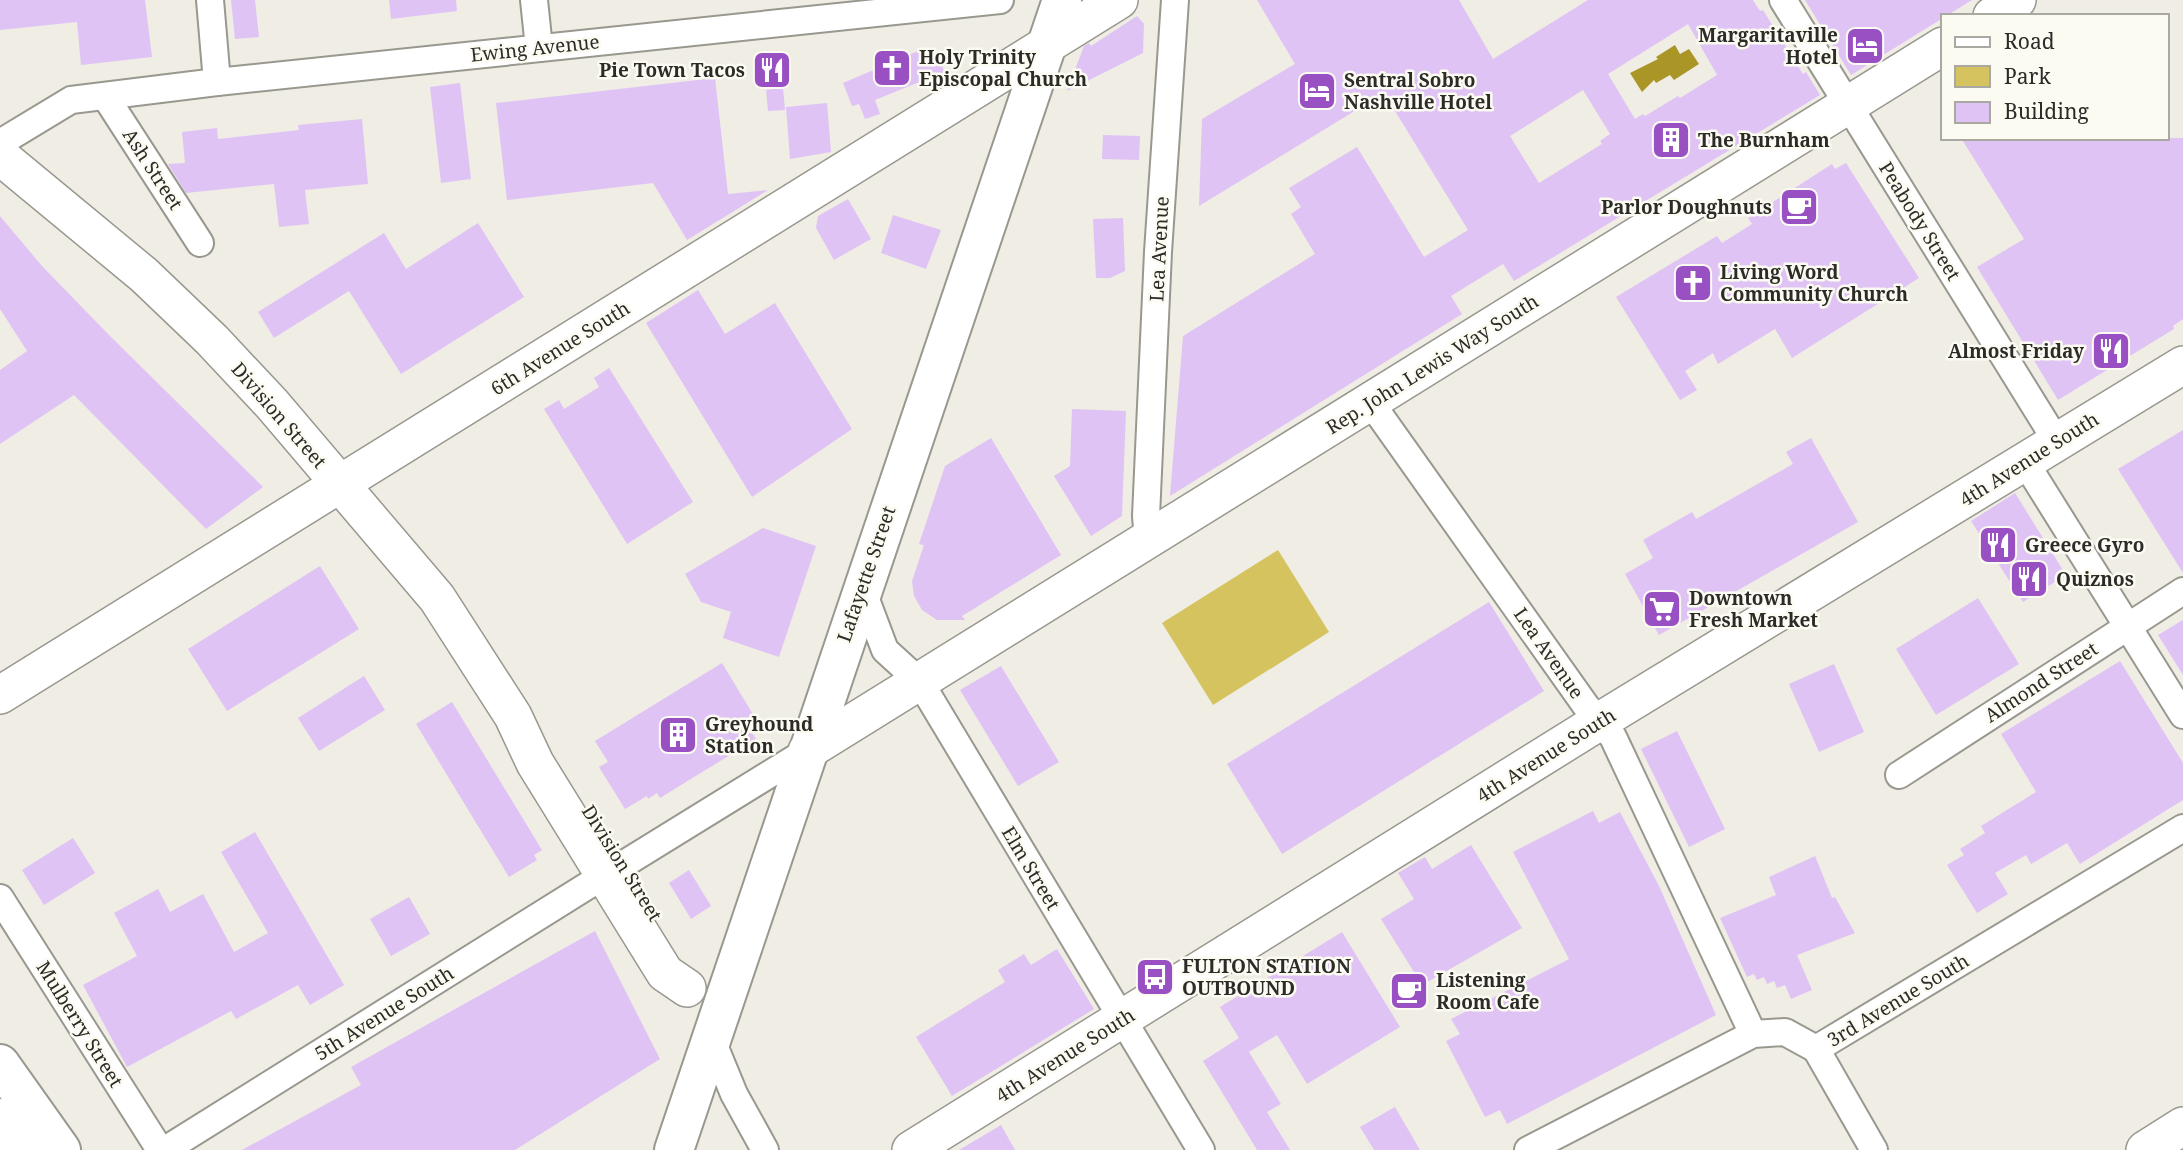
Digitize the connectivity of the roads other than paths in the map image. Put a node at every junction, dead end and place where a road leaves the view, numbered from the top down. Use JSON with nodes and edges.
{"nodes":[{"id":1,"x":210,"y":0,"type":"edge"},
{"id":2,"x":534,"y":0,"type":"edge"},
{"id":3,"x":1000,"y":0,"type":"edge"},
{"id":4,"x":1062,"y":0,"type":"edge"},
{"id":5,"x":1119,"y":0,"type":"edge"},
{"id":6,"x":1175,"y":0,"type":"edge"},
{"id":7,"x":1783,"y":0,"type":"edge"},
{"id":8,"x":2017,"y":0,"type":"edge"},
{"id":9,"x":1995,"y":14,"type":"edge"},
{"id":10,"x":1941,"y":47,"type":"edge"},
{"id":11,"x":539,"y":48,"type":"junction"},
{"id":12,"x":1044,"y":48,"type":"junction"},
{"id":13,"x":217,"y":82,"type":"junction"},
{"id":14,"x":105,"y":96,"type":"junction"},
{"id":15,"x":1849,"y":104,"type":"junction"},
{"id":16,"x":0,"y":143,"type":"edge"},
{"id":17,"x":0,"y":156,"type":"edge"},
{"id":18,"x":200,"y":243,"type":"dead end"},
{"id":19,"x":2183,"y":365,"type":"edge"},
{"id":20,"x":1371,"y":403,"type":"junction"},
{"id":21,"x":2057,"y":442,"type":"junction"},
{"id":22,"x":2025,"y":462,"type":"junction"},
{"id":23,"x":340,"y":484,"type":"junction"},
{"id":24,"x":1148,"y":540,"type":"junction"},
{"id":25,"x":862,"y":589,"type":"junction"},
{"id":26,"x":2183,"y":591,"type":"edge"},
{"id":27,"x":2129,"y":626,"type":"junction"},
{"id":28,"x":920,"y":682,"type":"junction"},
{"id":29,"x":0,"y":695,"type":"edge"},
{"id":30,"x":2183,"y":715,"type":"edge"},
{"id":31,"x":1600,"y":721,"type":"junction"},
{"id":32,"x":807,"y":751,"type":"junction"},
{"id":33,"x":1899,"y":775,"type":"dead end"},
{"id":34,"x":2183,"y":828,"type":"edge"},
{"id":35,"x":614,"y":870,"type":"junction"},
{"id":36,"x":0,"y":898,"type":"edge"},
{"id":37,"x":1122,"y":1020,"type":"junction"},
{"id":38,"x":1753,"y":1034,"type":"junction"},
{"id":39,"x":711,"y":1038,"type":"junction"},
{"id":40,"x":1815,"y":1049,"type":"junction"},
{"id":41,"x":0,"y":1065,"type":"edge"},
{"id":42,"x":0,"y":1118,"type":"edge"},
{"id":43,"x":2183,"y":1126,"type":"edge"},
{"id":44,"x":19,"y":1150,"type":"edge"},
{"id":45,"x":61,"y":1150,"type":"edge"},
{"id":46,"x":162,"y":1150,"type":"edge"},
{"id":47,"x":674,"y":1150,"type":"edge"},
{"id":48,"x":765,"y":1150,"type":"edge"},
{"id":49,"x":911,"y":1150,"type":"edge"},
{"id":50,"x":1201,"y":1150,"type":"edge"},
{"id":51,"x":1528,"y":1150,"type":"edge"},
{"id":52,"x":1874,"y":1150,"type":"edge"},
{"id":53,"x":2145,"y":1150,"type":"edge"}],
"edges":[{"from":1,"to":13,"type":"street"},
{"from":2,"to":11,"type":"street"},
{"from":3,"to":11,"type":"street","name":"Ewing Avenue"},
{"from":4,"to":12,"type":"main road","name":"Lafayette Street"},
{"from":5,"to":12,"type":"street","name":"6th Avenue South"},
{"from":6,"to":24,"type":"street","name":"Lea Avenue"},
{"from":7,"to":15,"type":"street","name":"Peabody Street"},
{"from":8,"to":9,"type":"street"},
{"from":10,"to":15,"type":"street","name":"Rep. John Lewis Way South"},
{"from":11,"to":13,"type":"street","name":"Ewing Avenue"},
{"from":12,"to":23,"type":"street","name":"6th Avenue South"},
{"from":12,"to":25,"type":"main road","name":"Lafayette Street"},
{"from":13,"to":14,"type":"street","name":"Ewing Avenue"},
{"from":14,"to":16,"type":"street","name":"Ewing Avenue"},
{"from":14,"to":18,"type":"street","name":"Ash Street"},
{"from":15,"to":20,"type":"street","name":"Rep. John Lewis Way South"},
{"from":15,"to":21,"type":"street","name":"Peabody Street"},
{"from":17,"to":23,"type":"street","name":"Division Street"},
{"from":19,"to":21,"type":"street","name":"4th Avenue South"},
{"from":20,"to":24,"type":"street","name":"Rep. John Lewis Way South"},
{"from":20,"to":31,"type":"street","name":"Lea Avenue"},
{"from":21,"to":22,"type":"street","name":"4th Avenue South"},
{"from":22,"to":27,"type":"street"},
{"from":22,"to":31,"type":"street","name":"4th Avenue South"},
{"from":23,"to":29,"type":"street","name":"6th Avenue South"},
{"from":23,"to":35,"type":"street","name":"Division Street"},
{"from":24,"to":28,"type":"street","name":"Rep. John Lewis Way South"},
{"from":25,"to":28,"type":"street","name":"Elm Street"},
{"from":25,"to":32,"type":"main road","name":"Lafayette Street"},
{"from":26,"to":27,"type":"street","name":"Almond Street"},
{"from":27,"to":30,"type":"street"},
{"from":27,"to":33,"type":"street","name":"Almond Street"},
{"from":28,"to":32,"type":"street","name":"5th Avenue South"},
{"from":28,"to":37,"type":"street","name":"Elm Street"},
{"from":31,"to":37,"type":"street","name":"4th Avenue South"},
{"from":31,"to":38,"type":"street","name":"Lea Avenue"},
{"from":32,"to":35,"type":"street","name":"5th Avenue South"},
{"from":32,"to":39,"type":"main road","name":"Lafayette Street"},
{"from":34,"to":40,"type":"street","name":"3rd Avenue South"},
{"from":35,"to":39,"type":"street","name":"Division Street"},
{"from":35,"to":46,"type":"street","name":"5th Avenue South"},
{"from":36,"to":46,"type":"street","name":"Mulberry Street"},
{"from":37,"to":49,"type":"street","name":"4th Avenue South"},
{"from":37,"to":50,"type":"street","name":"Elm Street"},
{"from":38,"to":40,"type":"street","name":"3rd Avenue South"},
{"from":38,"to":51,"type":"street","name":"3rd Avenue South"},
{"from":39,"to":47,"type":"main road","name":"Lafayette Street"},
{"from":39,"to":48,"type":"street"},
{"from":40,"to":52,"type":"street"},
{"from":41,"to":45,"type":"main road"},
{"from":42,"to":44,"type":"main road"},
{"from":43,"to":53,"type":"street"}]}
